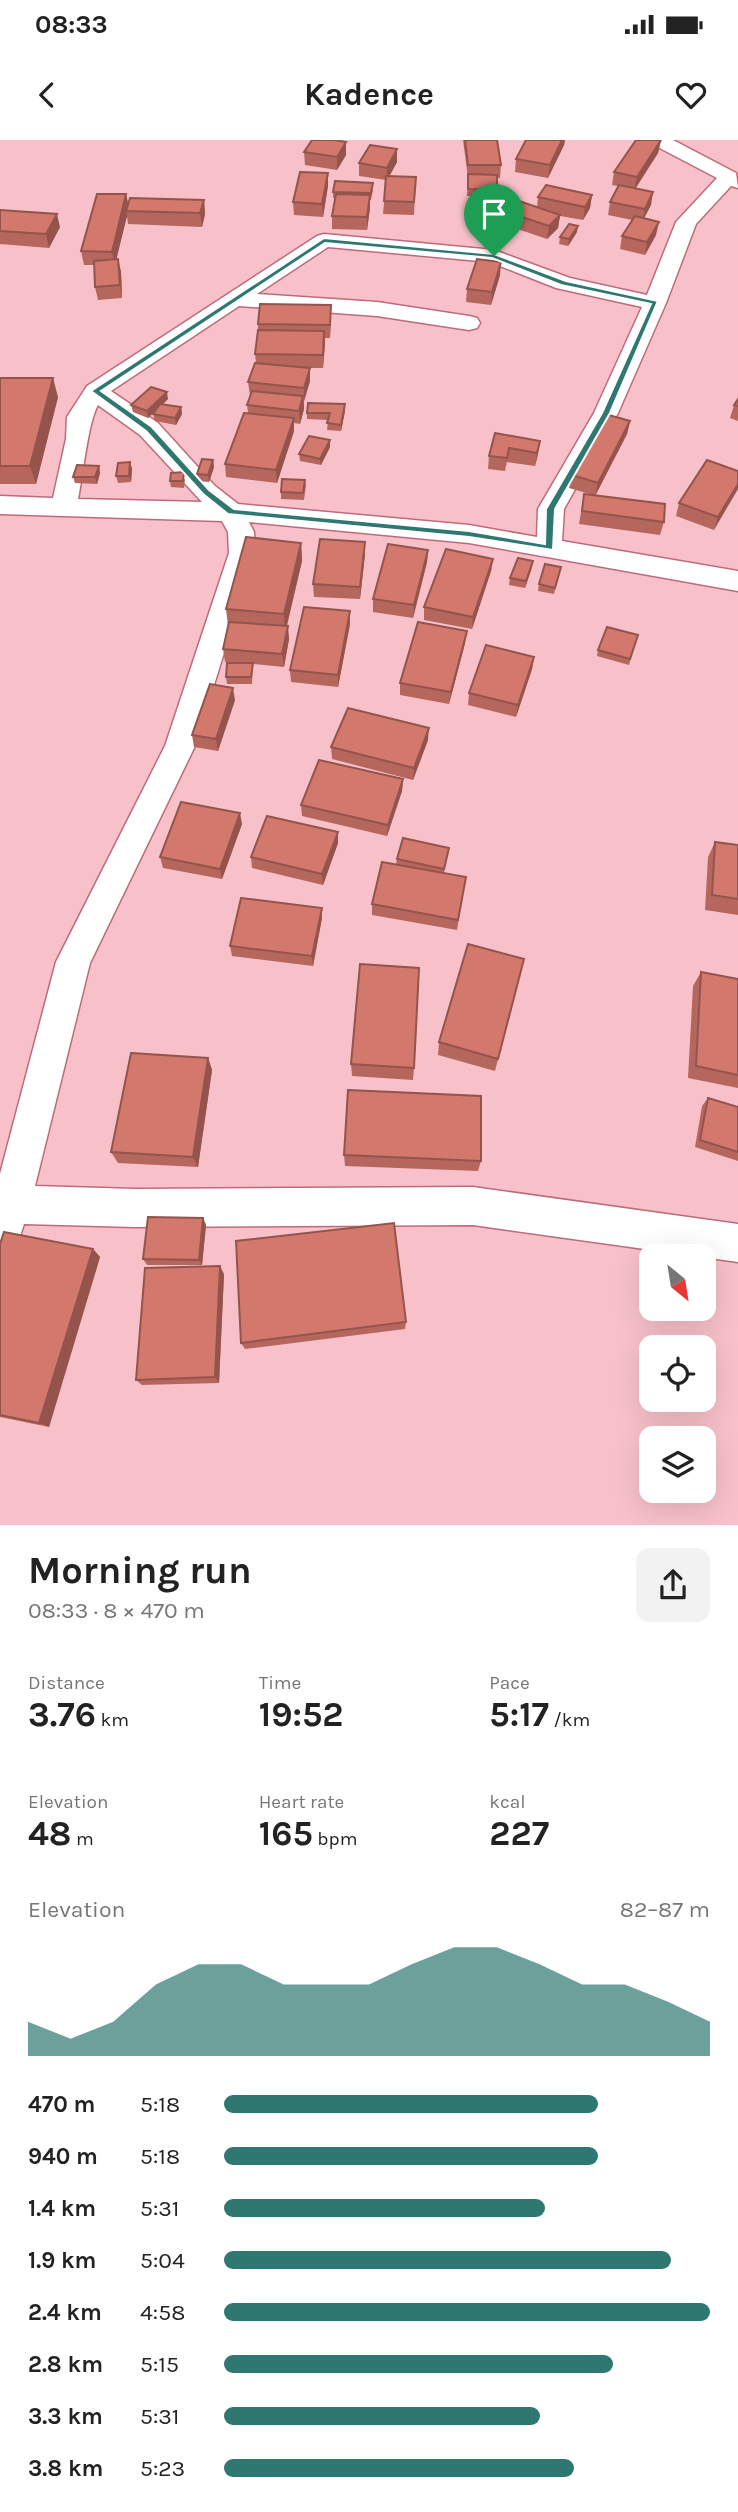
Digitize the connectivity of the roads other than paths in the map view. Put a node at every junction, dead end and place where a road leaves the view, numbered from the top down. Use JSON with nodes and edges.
{"nodes":[{"id":1,"x":659,"y":140,"type":"edge"},
{"id":2,"x":733,"y":179,"type":"edge"},
{"id":3,"x":236,"y":299,"type":"junction"},
{"id":4,"x":655,"y":303,"type":"junction"},
{"id":5,"x":469,"y":323,"type":"dead end"},
{"id":6,"x":95,"y":391,"type":"junction"},
{"id":7,"x":0,"y":505,"type":"edge"},
{"id":8,"x":64,"y":506,"type":"junction"},
{"id":9,"x":231,"y":512,"type":"junction"},
{"id":10,"x":549,"y":548,"type":"junction"},
{"id":11,"x":738,"y":581,"type":"edge"},
{"id":12,"x":6,"y":1223,"type":"edge"},
{"id":13,"x":738,"y":1243,"type":"edge"}],
"edges":[{"from":1,"to":2,"type":"street"},
{"from":2,"to":4,"type":"street"},
{"from":3,"to":4,"type":"street"},
{"from":3,"to":5,"type":"street"},
{"from":3,"to":6,"type":"street"},
{"from":4,"to":10,"type":"street"},
{"from":6,"to":8,"type":"street"},
{"from":6,"to":9,"type":"street"},
{"from":7,"to":8,"type":"street"},
{"from":8,"to":9,"type":"street"},
{"from":9,"to":10,"type":"street"},
{"from":9,"to":12,"type":"street"},
{"from":10,"to":11,"type":"street"},
{"from":12,"to":13,"type":"street"}]}
